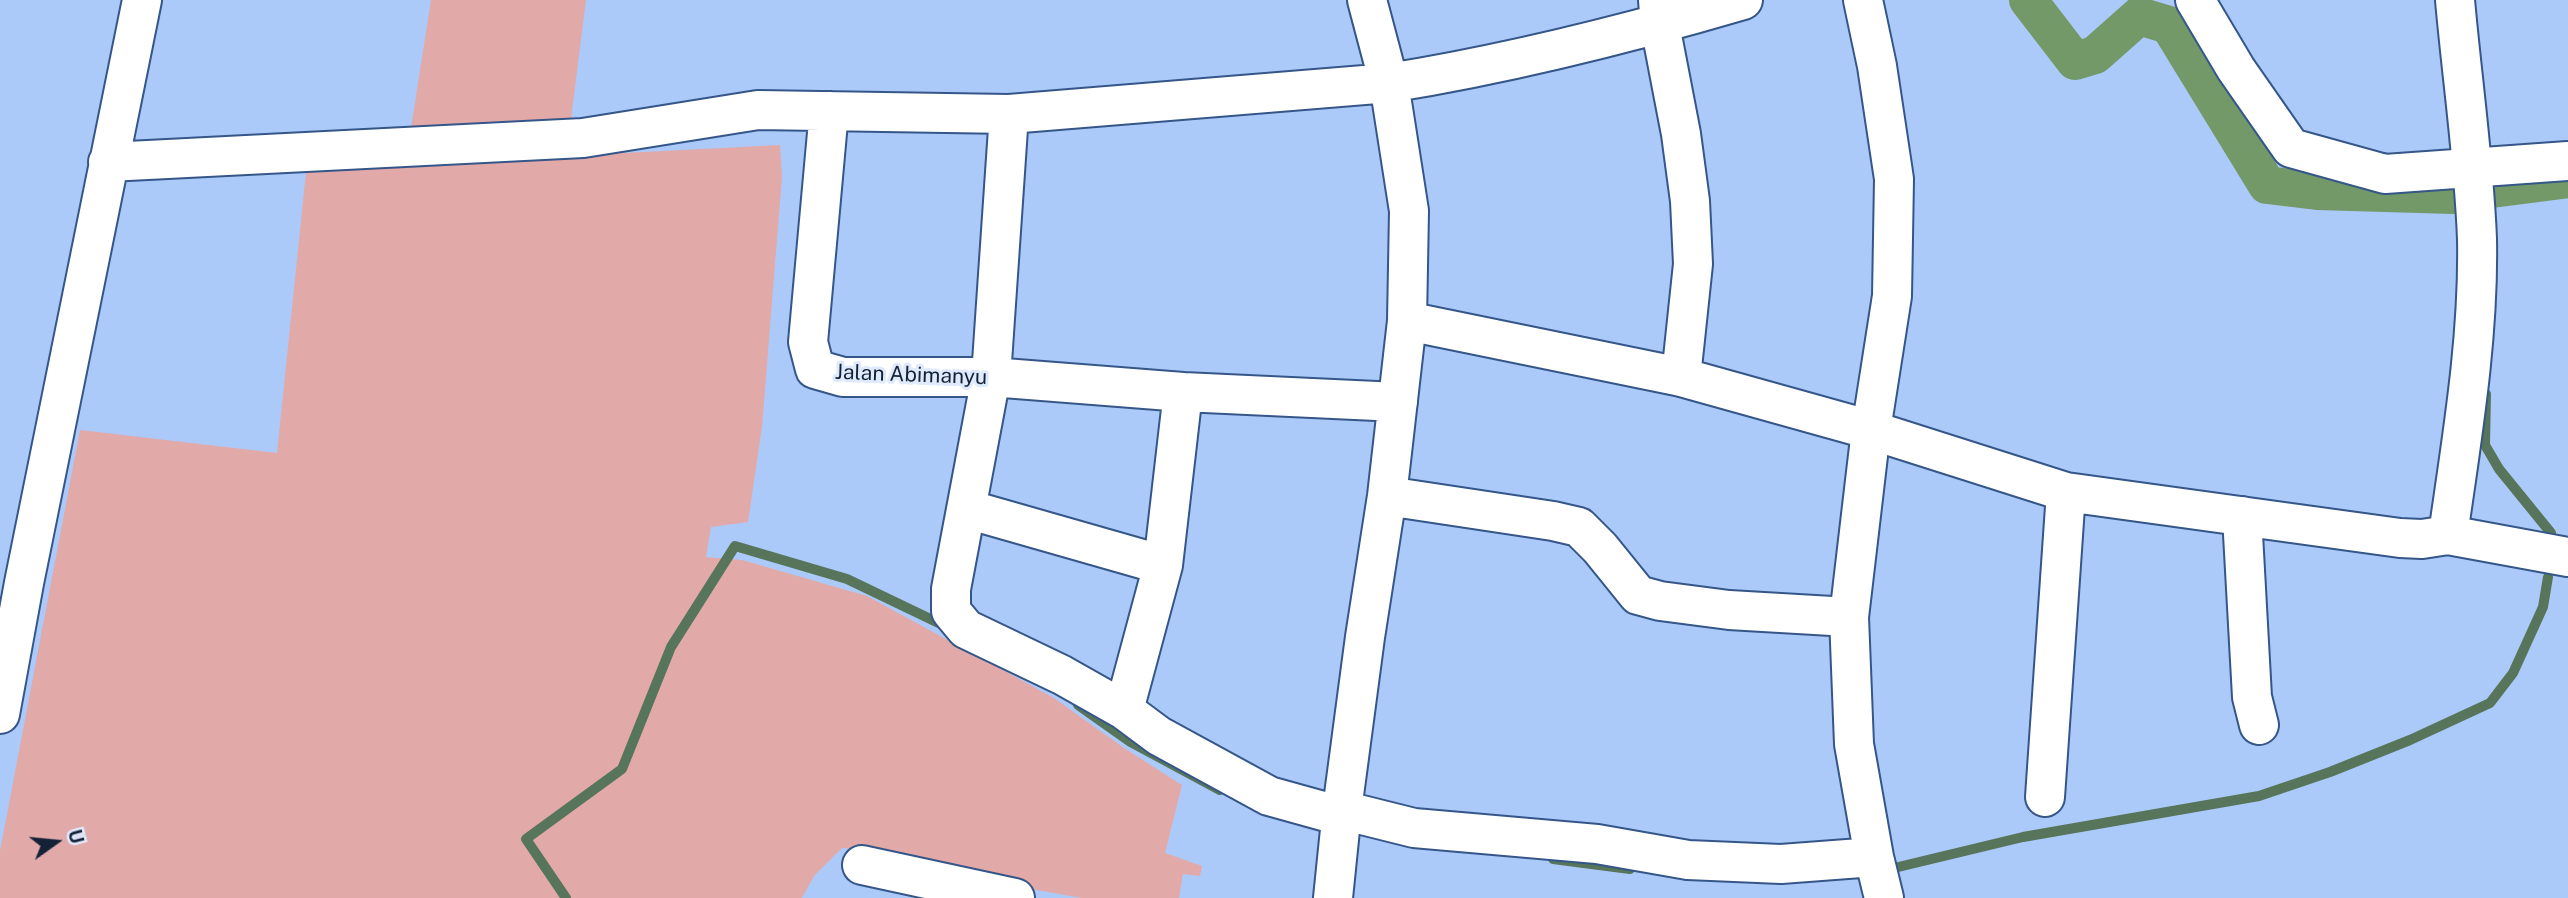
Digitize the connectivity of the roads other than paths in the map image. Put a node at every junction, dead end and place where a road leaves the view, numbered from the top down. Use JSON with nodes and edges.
{"nodes":[{"id":1,"x":142,"y":0,"type":"edge"},
{"id":2,"x":1367,"y":0,"type":"edge"},
{"id":3,"x":1743,"y":0,"type":"edge"},
{"id":4,"x":1863,"y":0,"type":"edge"},
{"id":5,"x":2195,"y":0,"type":"edge"},
{"id":6,"x":2455,"y":0,"type":"edge"},
{"id":7,"x":1659,"y":12,"type":"edge"},
{"id":8,"x":1389,"y":83,"type":"junction"},
{"id":9,"x":830,"y":111,"type":"junction"},
{"id":10,"x":1009,"y":114,"type":"junction"},
{"id":11,"x":2568,"y":161,"type":"edge"},
{"id":12,"x":108,"y":162,"type":"junction"},
{"id":13,"x":2472,"y":169,"type":"junction"},
{"id":14,"x":1407,"y":321,"type":"junction"},
{"id":15,"x":991,"y":377,"type":"junction"},
{"id":16,"x":1681,"y":377,"type":"junction"},
{"id":17,"x":1184,"y":392,"type":"junction"},
{"id":18,"x":1398,"y":402,"type":"junction"},
{"id":19,"x":1871,"y":429,"type":"junction"},
{"id":20,"x":2066,"y":492,"type":"junction"},
{"id":21,"x":1387,"y":496,"type":"junction"},
{"id":22,"x":967,"y":509,"type":"junction"},
{"id":23,"x":2242,"y":516,"type":"junction"},
{"id":24,"x":2448,"y":535,"type":"junction"},
{"id":25,"x":2568,"y":557,"type":"edge"},
{"id":26,"x":1163,"y":565,"type":"junction"},
{"id":27,"x":12,"y":580,"type":"edge"},
{"id":28,"x":1849,"y":617,"type":"junction"},
{"id":29,"x":8,"y":627,"type":"edge"},
{"id":30,"x":1124,"y":710,"type":"junction"},
{"id":31,"x":0,"y":714,"type":"edge"},
{"id":32,"x":2259,"y":725,"type":"dead end"},
{"id":33,"x":2045,"y":797,"type":"dead end"},
{"id":34,"x":1342,"y":813,"type":"junction"},
{"id":35,"x":1874,"y":857,"type":"junction"},
{"id":36,"x":862,"y":865,"type":"dead end"},
{"id":37,"x":1015,"y":898,"type":"edge"},
{"id":38,"x":1333,"y":898,"type":"edge"},
{"id":39,"x":1884,"y":898,"type":"edge"}],
"edges":[{"from":1,"to":12,"type":"street"},
{"from":2,"to":8,"type":"street"},
{"from":3,"to":7,"type":"street"},
{"from":4,"to":19,"type":"street"},
{"from":5,"to":13,"type":"street"},
{"from":6,"to":13,"type":"street"},
{"from":7,"to":8,"type":"street"},
{"from":7,"to":16,"type":"street"},
{"from":8,"to":10,"type":"street"},
{"from":8,"to":14,"type":"street"},
{"from":9,"to":10,"type":"street"},
{"from":9,"to":12,"type":"street"},
{"from":9,"to":15,"type":"street","name":"Jalan Abimanyu"},
{"from":10,"to":15,"type":"street"},
{"from":11,"to":13,"type":"street"},
{"from":12,"to":27,"type":"street"},
{"from":13,"to":24,"type":"street"},
{"from":14,"to":16,"type":"street"},
{"from":14,"to":18,"type":"street"},
{"from":15,"to":17,"type":"street","name":"Jalan Abimanyu"},
{"from":15,"to":22,"type":"street"},
{"from":16,"to":19,"type":"street"},
{"from":17,"to":18,"type":"street","name":"Jalan Abimanyu"},
{"from":17,"to":26,"type":"street"},
{"from":18,"to":21,"type":"street"},
{"from":19,"to":20,"type":"street"},
{"from":19,"to":28,"type":"street"},
{"from":20,"to":23,"type":"street"},
{"from":20,"to":33,"type":"street"},
{"from":21,"to":28,"type":"street"},
{"from":21,"to":34,"type":"street"},
{"from":22,"to":26,"type":"street"},
{"from":22,"to":30,"type":"street"},
{"from":23,"to":24,"type":"street"},
{"from":23,"to":32,"type":"street"},
{"from":24,"to":25,"type":"street"},
{"from":26,"to":30,"type":"street"},
{"from":27,"to":29,"type":"street"},
{"from":28,"to":35,"type":"street"},
{"from":29,"to":31,"type":"street"},
{"from":30,"to":34,"type":"street"},
{"from":34,"to":35,"type":"street"},
{"from":34,"to":38,"type":"street"},
{"from":35,"to":39,"type":"street"},
{"from":36,"to":37,"type":"street"}]}
